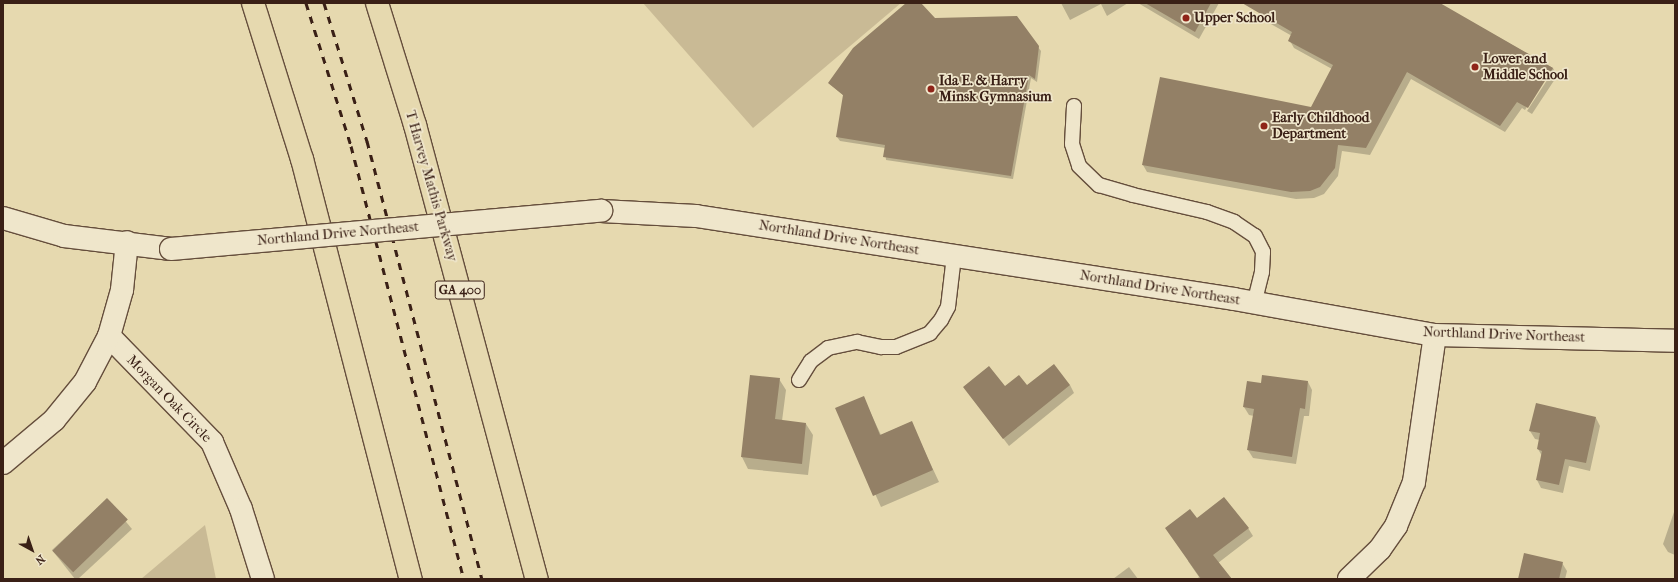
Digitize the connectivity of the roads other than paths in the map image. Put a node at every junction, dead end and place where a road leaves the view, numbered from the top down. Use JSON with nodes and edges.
{"nodes":[{"id":1,"x":253,"y":3,"type":"edge"},
{"id":2,"x":376,"y":3,"type":"edge"},
{"id":3,"x":1074,"y":106,"type":"dead end"},
{"id":4,"x":3,"y":218,"type":"edge"},
{"id":5,"x":127,"y":242,"type":"junction"},
{"id":6,"x":954,"y":256,"type":"junction"},
{"id":7,"x":1254,"y":303,"type":"junction"},
{"id":8,"x":1435,"y":334,"type":"junction"},
{"id":9,"x":109,"y":336,"type":"junction"},
{"id":10,"x":1675,"y":341,"type":"edge"},
{"id":11,"x":799,"y":380,"type":"dead end"},
{"id":12,"x":373,"y":431,"type":"junction"},
{"id":13,"x":3,"y":463,"type":"edge"},
{"id":14,"x":263,"y":579,"type":"edge"},
{"id":15,"x":402,"y":579,"type":"edge"},
{"id":16,"x":411,"y":579,"type":"edge"},
{"id":17,"x":537,"y":579,"type":"edge"},
{"id":18,"x":1349,"y":579,"type":"edge"}],
"edges":[{"from":1,"to":12,"type":"highway"},
{"from":2,"to":17,"type":"highway","name":"T Harvey Mathis Parkway","number":"GA 400"},
{"from":3,"to":7,"type":"lane"},
{"from":4,"to":5,"type":"street","name":"Northland Drive Northeast"},
{"from":5,"to":6,"type":"street","name":"Northland Drive Northeast","bridge":true},
{"from":5,"to":9,"type":"street"},
{"from":6,"to":7,"type":"street","name":"Northland Drive Northeast"},
{"from":6,"to":11,"type":"lane"},
{"from":7,"to":8,"type":"street","name":"Northland Drive Northeast"},
{"from":8,"to":10,"type":"street","name":"Northland Drive Northeast"},
{"from":8,"to":18,"type":"street"},
{"from":9,"to":13,"type":"street"},
{"from":9,"to":14,"type":"street","name":"Morgan Oak Circle"},
{"from":12,"to":15,"type":"highway"},
{"from":12,"to":16,"type":"highway"}]}
